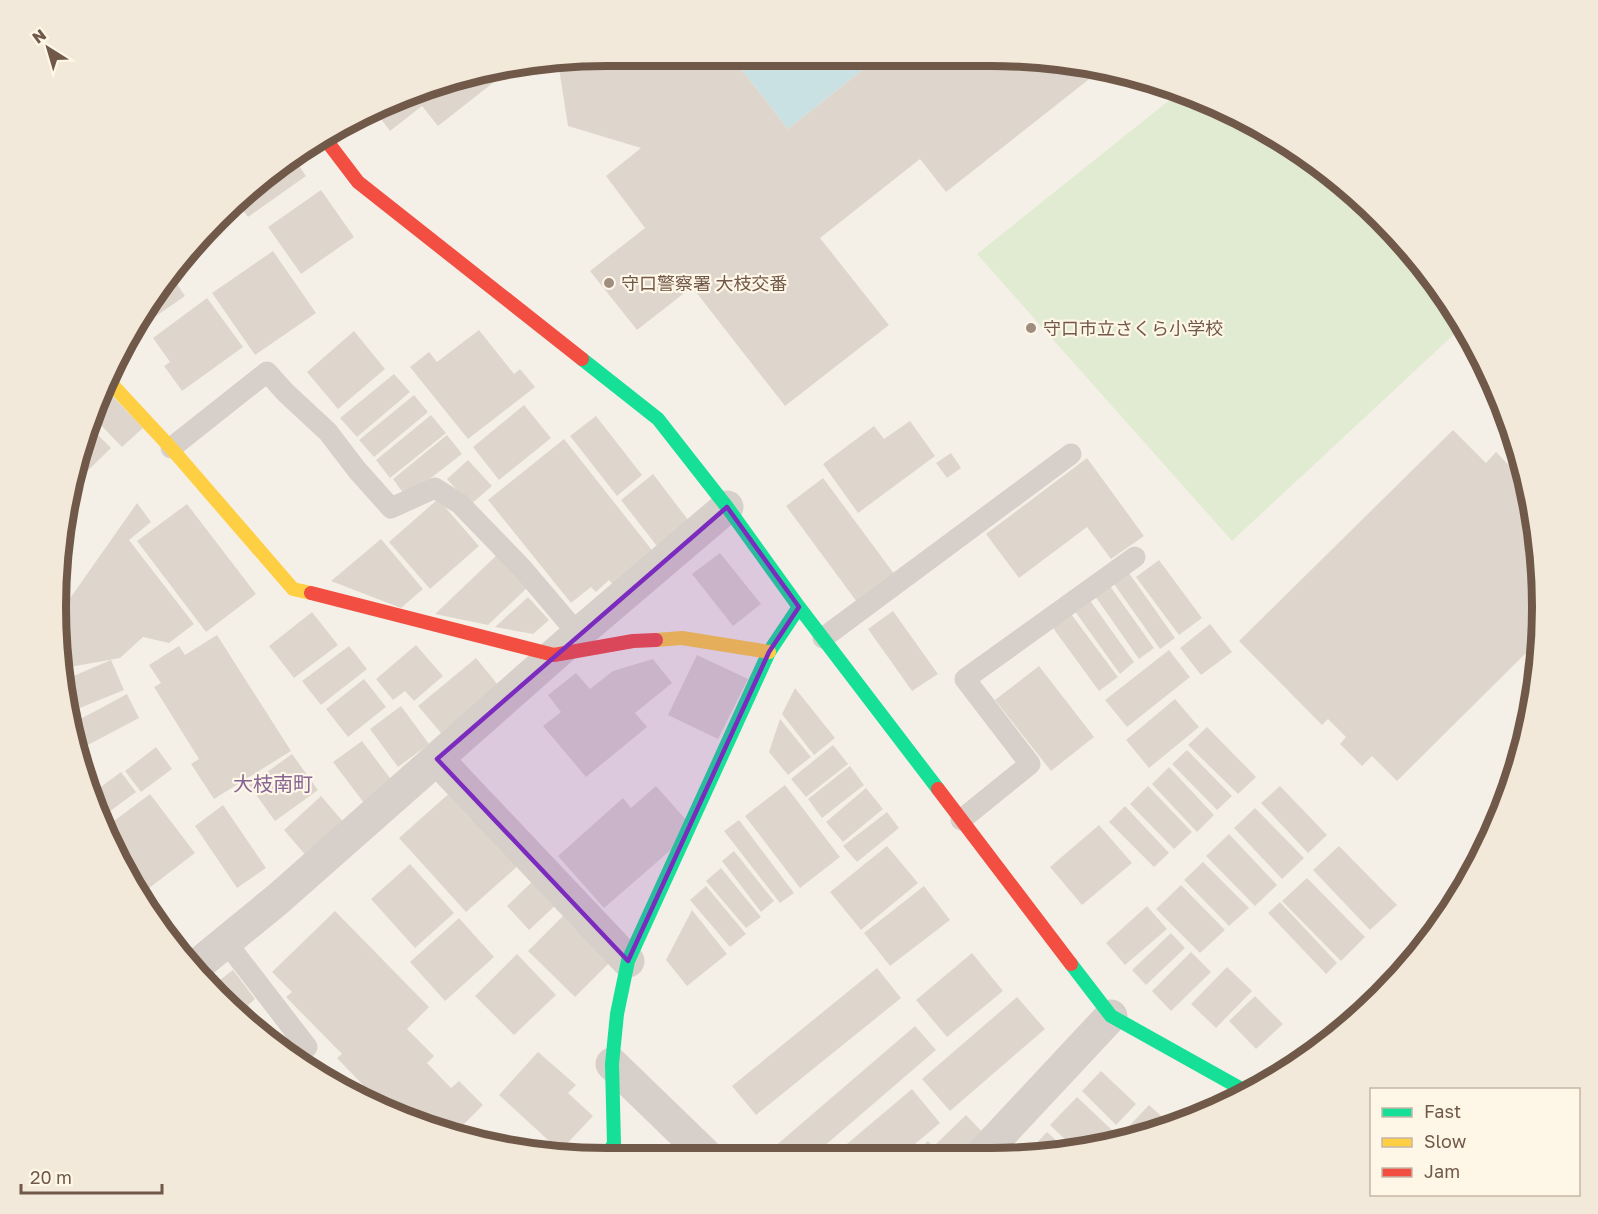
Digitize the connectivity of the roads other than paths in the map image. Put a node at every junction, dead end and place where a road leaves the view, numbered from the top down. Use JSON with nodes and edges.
{"nodes":[{"id":1,"x":328,"y":143,"type":"edge"},
{"id":2,"x":114,"y":386,"type":"edge"},
{"id":3,"x":171,"y":448,"type":"junction"},
{"id":4,"x":1071,"y":454,"type":"dead end"},
{"id":5,"x":727,"y":507,"type":"junction"},
{"id":6,"x":1135,"y":557,"type":"dead end"},
{"id":7,"x":799,"y":607,"type":"junction"},
{"id":8,"x":823,"y":638,"type":"junction"},
{"id":9,"x":566,"y":645,"type":"junction"},
{"id":10,"x":769,"y":652,"type":"junction"},
{"id":11,"x":437,"y":759,"type":"junction"},
{"id":12,"x":961,"y":820,"type":"junction"},
{"id":13,"x":226,"y":942,"type":"junction"},
{"id":14,"x":628,"y":961,"type":"junction"},
{"id":15,"x":200,"y":963,"type":"edge"},
{"id":16,"x":1111,"y":1016,"type":"junction"},
{"id":17,"x":301,"y":1053,"type":"edge"},
{"id":18,"x":612,"y":1064,"type":"junction"},
{"id":19,"x":1239,"y":1087,"type":"edge"},
{"id":20,"x":611,"y":1148,"type":"edge"},
{"id":21,"x":699,"y":1148,"type":"edge"},
{"id":22,"x":988,"y":1148,"type":"edge"}],
"edges":[{"from":1,"to":5,"type":"street"},
{"from":2,"to":3,"type":"street"},
{"from":3,"to":9,"type":"street"},
{"from":3,"to":9,"type":"lane"},
{"from":4,"to":8,"type":"lane"},
{"from":5,"to":7,"type":"street"},
{"from":5,"to":9,"type":"street"},
{"from":6,"to":12,"type":"lane"},
{"from":7,"to":8,"type":"street"},
{"from":7,"to":10,"type":"street"},
{"from":8,"to":12,"type":"street"},
{"from":9,"to":10,"type":"street"},
{"from":9,"to":11,"type":"street"},
{"from":10,"to":14,"type":"street"},
{"from":11,"to":13,"type":"street"},
{"from":11,"to":14,"type":"street"},
{"from":12,"to":16,"type":"street"},
{"from":13,"to":15,"type":"street"},
{"from":13,"to":17,"type":"lane"},
{"from":14,"to":18,"type":"street"},
{"from":16,"to":19,"type":"street"},
{"from":16,"to":22,"type":"street"},
{"from":18,"to":20,"type":"street"},
{"from":18,"to":21,"type":"street"}]}
